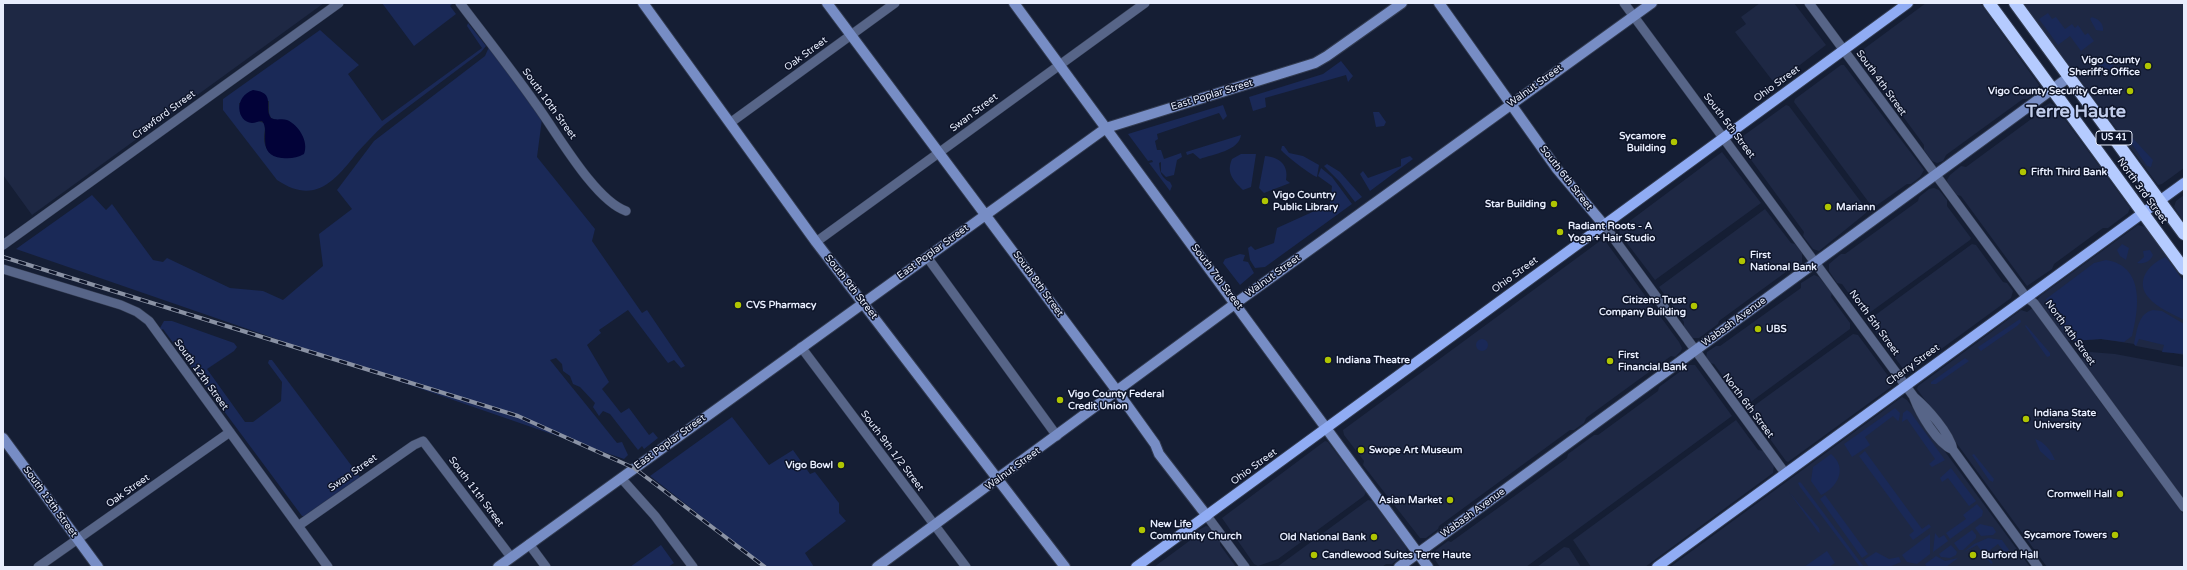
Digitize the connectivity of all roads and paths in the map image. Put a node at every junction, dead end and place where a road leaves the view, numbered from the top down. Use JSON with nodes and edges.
{"nodes":[{"id":1,"x":338,"y":3,"type":"edge"},
{"id":2,"x":460,"y":3,"type":"edge"},
{"id":3,"x":644,"y":3,"type":"edge"},
{"id":4,"x":827,"y":3,"type":"edge"},
{"id":5,"x":895,"y":3,"type":"edge"},
{"id":6,"x":1014,"y":3,"type":"edge"},
{"id":7,"x":1145,"y":3,"type":"edge"},
{"id":8,"x":1402,"y":3,"type":"edge"},
{"id":9,"x":1439,"y":3,"type":"edge"},
{"id":10,"x":1624,"y":3,"type":"edge"},
{"id":11,"x":1652,"y":3,"type":"edge"},
{"id":12,"x":1809,"y":3,"type":"edge"},
{"id":13,"x":1908,"y":3,"type":"edge"},
{"id":14,"x":1989,"y":3,"type":"edge"},
{"id":15,"x":2015,"y":3,"type":"edge"},
{"id":16,"x":1633,"y":16,"type":"junction"},
{"id":17,"x":851,"y":36,"type":"junction"},
{"id":18,"x":1844,"y":50,"type":"junction"},
{"id":19,"x":1059,"y":64,"type":"junction"},
{"id":20,"x":2069,"y":77,"type":"junction"},
{"id":21,"x":2052,"y":89,"type":"junction"},
{"id":22,"x":1511,"y":104,"type":"junction"},
{"id":23,"x":730,"y":123,"type":"junction"},
{"id":24,"x":1106,"y":128,"type":"junction"},
{"id":25,"x":1724,"y":138,"type":"junction"},
{"id":26,"x":939,"y":153,"type":"junction"},
{"id":27,"x":1935,"y":175,"type":"junction"},
{"id":28,"x":2184,"y":182,"type":"edge"},
{"id":29,"x":2159,"y":200,"type":"junction"},
{"id":30,"x":626,"y":211,"type":"dead end"},
{"id":31,"x":2142,"y":212,"type":"junction"},
{"id":32,"x":986,"y":213,"type":"junction"},
{"id":33,"x":1604,"y":225,"type":"junction"},
{"id":34,"x":2184,"y":234,"type":"edge"},
{"id":35,"x":816,"y":242,"type":"junction"},
{"id":36,"x":3,"y":244,"type":"edge"},
{"id":37,"x":927,"y":257,"type":"junction"},
{"id":38,"x":1816,"y":263,"type":"junction"},
{"id":39,"x":3,"y":269,"type":"edge"},
{"id":40,"x":2184,"y":269,"type":"edge"},
{"id":41,"x":2026,"y":297,"type":"junction"},
{"id":42,"x":863,"y":303,"type":"junction"},
{"id":43,"x":1236,"y":303,"type":"junction"},
{"id":44,"x":802,"y":347,"type":"junction"},
{"id":45,"x":1694,"y":352,"type":"junction"},
{"id":46,"x":1905,"y":386,"type":"junction"},
{"id":47,"x":1117,"y":391,"type":"junction"},
{"id":48,"x":1326,"y":428,"type":"junction"},
{"id":49,"x":230,"y":432,"type":"junction"},
{"id":50,"x":1057,"y":436,"type":"junction"},
{"id":51,"x":3,"y":438,"type":"edge"},
{"id":52,"x":423,"y":441,"type":"joint"},
{"id":53,"x":1785,"y":474,"type":"junction"},
{"id":54,"x":621,"y":478,"type":"junction"},
{"id":55,"x":999,"y":479,"type":"junction"},
{"id":56,"x":2184,"y":507,"type":"edge"},
{"id":57,"x":1206,"y":516,"type":"junction"},
{"id":58,"x":934,"y":525,"type":"junction"},
{"id":59,"x":298,"y":526,"type":"junction"},
{"id":60,"x":78,"y":540,"type":"junction"},
{"id":61,"x":529,"y":544,"type":"junction"},
{"id":62,"x":1418,"y":553,"type":"junction"},
{"id":63,"x":512,"y":557,"type":"junction"},
{"id":64,"x":38,"y":567,"type":"edge"},
{"id":65,"x":98,"y":567,"type":"edge"},
{"id":66,"x":328,"y":567,"type":"edge"},
{"id":67,"x":498,"y":567,"type":"edge"},
{"id":68,"x":546,"y":567,"type":"edge"},
{"id":69,"x":693,"y":567,"type":"edge"},
{"id":70,"x":877,"y":567,"type":"edge"},
{"id":71,"x":966,"y":567,"type":"edge"},
{"id":72,"x":1065,"y":567,"type":"edge"},
{"id":73,"x":1136,"y":567,"type":"edge"},
{"id":74,"x":1245,"y":567,"type":"edge"},
{"id":75,"x":1399,"y":567,"type":"edge"},
{"id":76,"x":1428,"y":567,"type":"edge"},
{"id":77,"x":1657,"y":567,"type":"edge"},
{"id":78,"x":2038,"y":567,"type":"edge"}],
"edges":[{"from":1,"to":36,"type":"street","name":"Crawford Street"},
{"from":2,"to":30,"type":"street","name":"South 10th Street"},
{"from":3,"to":23,"type":"street","name":"South 9th Street"},
{"from":4,"to":17,"type":"street","name":"South 8th Street"},
{"from":5,"to":17,"type":"street","name":"Oak Street"},
{"from":6,"to":19,"type":"street","name":"South 7th Street"},
{"from":7,"to":19,"type":"street","name":"Swan Street"},
{"from":8,"to":24,"type":"street","name":"East Poplar Street"},
{"from":9,"to":22,"type":"street","name":"South 6th Street"},
{"from":10,"to":16,"type":"street","name":"South 5th Street"},
{"from":11,"to":16,"type":"street","name":"Walnut Street"},
{"from":12,"to":18,"type":"street","name":"South 4th Street"},
{"from":13,"to":18,"type":"main road","name":"Ohio Street"},
{"from":14,"to":21,"type":"highway","number":"US 41"},
{"from":15,"to":20,"type":"highway","number":"US 41"},
{"from":16,"to":22,"type":"street","name":"Walnut Street"},
{"from":16,"to":25,"type":"street","name":"South 5th Street"},
{"from":17,"to":23,"type":"street","name":"Oak Street"},
{"from":17,"to":26,"type":"street","name":"South 8th Street"},
{"from":18,"to":25,"type":"main road","name":"Ohio Street"},
{"from":18,"to":27,"type":"street","name":"South 4th Street"},
{"from":19,"to":24,"type":"street","name":"South 7th Street"},
{"from":19,"to":26,"type":"street","name":"Swan Street"},
{"from":20,"to":21,"type":"street","name":"Wabash Avenue"},
{"from":20,"to":29,"type":"highway","name":"North 3rd Street","number":"US 41"},
{"from":21,"to":27,"type":"street","name":"Wabash Avenue"},
{"from":21,"to":31,"type":"highway","name":"North 3rd Street","number":"US 41"},
{"from":22,"to":33,"type":"street","name":"South 6th Street"},
{"from":22,"to":43,"type":"street","name":"Walnut Street"},
{"from":23,"to":35,"type":"street","name":"South 9th Street"},
{"from":24,"to":32,"type":"street","name":"East Poplar Street"},
{"from":24,"to":43,"type":"street","name":"South 7th Street"},
{"from":25,"to":33,"type":"main road","name":"Ohio Street"},
{"from":25,"to":38,"type":"street","name":"South 5th Street"},
{"from":26,"to":32,"type":"street","name":"South 8th Street"},
{"from":26,"to":35,"type":"street","name":"Swan Street"},
{"from":27,"to":38,"type":"street","name":"Wabash Avenue"},
{"from":27,"to":41,"type":"street","name":"North 4th Street"},
{"from":28,"to":29,"type":"main road","name":"Cherry Street"},
{"from":29,"to":31,"type":"main road","name":"Cherry Street"},
{"from":29,"to":34,"type":"highway","name":"North 3rd Street","number":"US 41"},
{"from":31,"to":40,"type":"highway","name":"North 3rd Street","number":"US 41"},
{"from":31,"to":41,"type":"main road","name":"Cherry Street"},
{"from":32,"to":37,"type":"street","name":"East Poplar Street"},
{"from":32,"to":47,"type":"street","name":"South 8th Street"},
{"from":33,"to":45,"type":"street","name":"South 6th Street"},
{"from":33,"to":48,"type":"main road","name":"Ohio Street"},
{"from":35,"to":42,"type":"street","name":"South 9th Street"},
{"from":37,"to":42,"type":"street","name":"East Poplar Street"},
{"from":37,"to":50,"type":"street"},
{"from":38,"to":45,"type":"street","name":"Wabash Avenue"},
{"from":38,"to":46,"type":"street","name":"North 5th Street"},
{"from":39,"to":49,"type":"street","name":"South 12th Street"},
{"from":41,"to":46,"type":"main road","name":"Cherry Street"},
{"from":41,"to":56,"type":"street","name":"North 4th Street"},
{"from":42,"to":44,"type":"street","name":"East Poplar Street"},
{"from":42,"to":55,"type":"street","name":"South 9th Street"},
{"from":43,"to":47,"type":"street","name":"Walnut Street"},
{"from":43,"to":48,"type":"street","name":"South 7th Street"},
{"from":44,"to":54,"type":"street","name":"East Poplar Street"},
{"from":44,"to":58,"type":"street","name":"South 9th 1/2 Street"},
{"from":45,"to":53,"type":"street","name":"North 6th Street"},
{"from":45,"to":62,"type":"street","name":"Wabash Avenue"},
{"from":46,"to":53,"type":"main road","name":"Cherry Street"},
{"from":46,"to":78,"type":"street","name":"North 5th Street"},
{"from":47,"to":50,"type":"street","name":"Walnut Street"},
{"from":47,"to":57,"type":"street","name":"South 8th Street"},
{"from":48,"to":57,"type":"main road","name":"Ohio Street"},
{"from":48,"to":62,"type":"street","name":"South 7th Street"},
{"from":49,"to":59,"type":"street","name":"South 12th Street"},
{"from":49,"to":60,"type":"street","name":"Oak Street"},
{"from":50,"to":55,"type":"street","name":"Walnut Street"},
{"from":51,"to":60,"type":"street","name":"South 13th Street"},
{"from":52,"to":59,"type":"street","name":"Swan Street"},
{"from":52,"to":63,"type":"street","name":"South 11th Street"},
{"from":53,"to":77,"type":"main road","name":"Cherry Street"},
{"from":54,"to":61,"type":"street","name":"East Poplar Street"},
{"from":54,"to":69,"type":"street"},
{"from":55,"to":58,"type":"street","name":"Walnut Street"},
{"from":55,"to":72,"type":"street","name":"South 9th Street"},
{"from":57,"to":73,"type":"main road","name":"Ohio Street"},
{"from":57,"to":74,"type":"street","name":"South 8th Street"},
{"from":58,"to":70,"type":"street","name":"Walnut Street"},
{"from":58,"to":71,"type":"street","name":"South 9th 1/2 Street"},
{"from":59,"to":66,"type":"street","name":"South 12th Street"},
{"from":60,"to":64,"type":"street","name":"Oak Street"},
{"from":60,"to":65,"type":"street","name":"South 13th Street"},
{"from":61,"to":63,"type":"street","name":"East Poplar Street"},
{"from":61,"to":68,"type":"street"},
{"from":62,"to":75,"type":"street","name":"Wabash Avenue"},
{"from":62,"to":76,"type":"street","name":"South 7th Street"},
{"from":63,"to":67,"type":"street","name":"East Poplar Street"}]}
